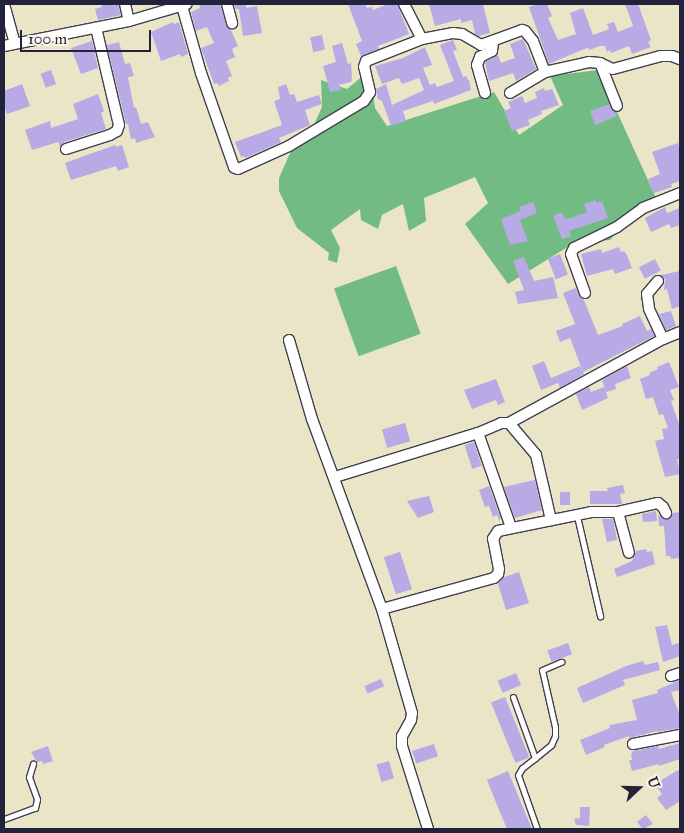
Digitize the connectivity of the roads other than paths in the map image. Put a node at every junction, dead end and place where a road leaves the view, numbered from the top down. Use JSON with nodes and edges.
{"nodes":[{"id":1,"x":4,"y":4,"type":"edge"},
{"id":2,"x":125,"y":4,"type":"edge"},
{"id":3,"x":227,"y":4,"type":"edge"},
{"id":4,"x":404,"y":4,"type":"edge"},
{"id":5,"x":185,"y":5,"type":"edge"},
{"id":6,"x":129,"y":21,"type":"junction"},
{"id":7,"x":232,"y":23,"type":"dead end"},
{"id":8,"x":96,"y":28,"type":"junction"},
{"id":9,"x":422,"y":40,"type":"junction"},
{"id":10,"x":493,"y":41,"type":"junction"},
{"id":11,"x":15,"y":44,"type":"junction"},
{"id":12,"x":4,"y":46,"type":"edge"},
{"id":13,"x":680,"y":59,"type":"edge"},
{"id":14,"x":600,"y":63,"type":"junction"},
{"id":15,"x":545,"y":72,"type":"junction"},
{"id":16,"x":485,"y":93,"type":"dead end"},
{"id":17,"x":510,"y":93,"type":"dead end"},
{"id":18,"x":617,"y":106,"type":"dead end"},
{"id":19,"x":66,"y":149,"type":"dead end"},
{"id":20,"x":680,"y":193,"type":"edge"},
{"id":21,"x":658,"y":282,"type":"dead end"},
{"id":22,"x":585,"y":294,"type":"dead end"},
{"id":23,"x":680,"y":332,"type":"edge"},
{"id":24,"x":663,"y":339,"type":"junction"},
{"id":25,"x":289,"y":340,"type":"dead end"},
{"id":26,"x":509,"y":422,"type":"junction"},
{"id":27,"x":478,"y":433,"type":"junction"},
{"id":28,"x":335,"y":477,"type":"junction"},
{"id":29,"x":618,"y":512,"type":"junction"},
{"id":30,"x":666,"y":513,"type":"dead end"},
{"id":31,"x":577,"y":516,"type":"junction"},
{"id":32,"x":551,"y":520,"type":"junction"},
{"id":33,"x":511,"y":527,"type":"junction"},
{"id":34,"x":629,"y":553,"type":"dead end"},
{"id":35,"x":382,"y":609,"type":"junction"},
{"id":36,"x":600,"y":616,"type":"dead end"},
{"id":37,"x":561,"y":662,"type":"dead end"},
{"id":38,"x":513,"y":697,"type":"dead end"},
{"id":39,"x":680,"y":735,"type":"edge"},
{"id":40,"x":633,"y":744,"type":"dead end"},
{"id":41,"x":535,"y":758,"type":"junction"},
{"id":42,"x":33,"y":764,"type":"dead end"},
{"id":43,"x":4,"y":820,"type":"edge"},
{"id":44,"x":428,"y":829,"type":"edge"},
{"id":45,"x":537,"y":829,"type":"edge"}],
"edges":[{"from":1,"to":11,"type":"street"},
{"from":2,"to":6,"type":"street"},
{"from":3,"to":7,"type":"street"},
{"from":4,"to":9,"type":"street"},
{"from":5,"to":6,"type":"street"},
{"from":5,"to":9,"type":"street"},
{"from":6,"to":8,"type":"street"},
{"from":8,"to":11,"type":"street"},
{"from":8,"to":19,"type":"street"},
{"from":9,"to":10,"type":"street"},
{"from":10,"to":15,"type":"street"},
{"from":10,"to":16,"type":"street"},
{"from":11,"to":12,"type":"street"},
{"from":13,"to":14,"type":"street"},
{"from":14,"to":15,"type":"street"},
{"from":14,"to":18,"type":"street"},
{"from":15,"to":17,"type":"street"},
{"from":20,"to":22,"type":"street"},
{"from":21,"to":24,"type":"street"},
{"from":23,"to":24,"type":"street"},
{"from":24,"to":26,"type":"street"},
{"from":25,"to":28,"type":"street"},
{"from":26,"to":27,"type":"street"},
{"from":26,"to":32,"type":"street"},
{"from":27,"to":28,"type":"street"},
{"from":27,"to":33,"type":"street"},
{"from":28,"to":35,"type":"street"},
{"from":29,"to":30,"type":"street"},
{"from":29,"to":31,"type":"street"},
{"from":29,"to":34,"type":"street"},
{"from":31,"to":32,"type":"street"},
{"from":31,"to":36,"type":"lane"},
{"from":32,"to":33,"type":"street"},
{"from":33,"to":35,"type":"street"},
{"from":35,"to":44,"type":"street"},
{"from":37,"to":41,"type":"lane"},
{"from":38,"to":41,"type":"lane"},
{"from":39,"to":40,"type":"street"},
{"from":41,"to":45,"type":"lane"},
{"from":42,"to":43,"type":"lane"}]}
